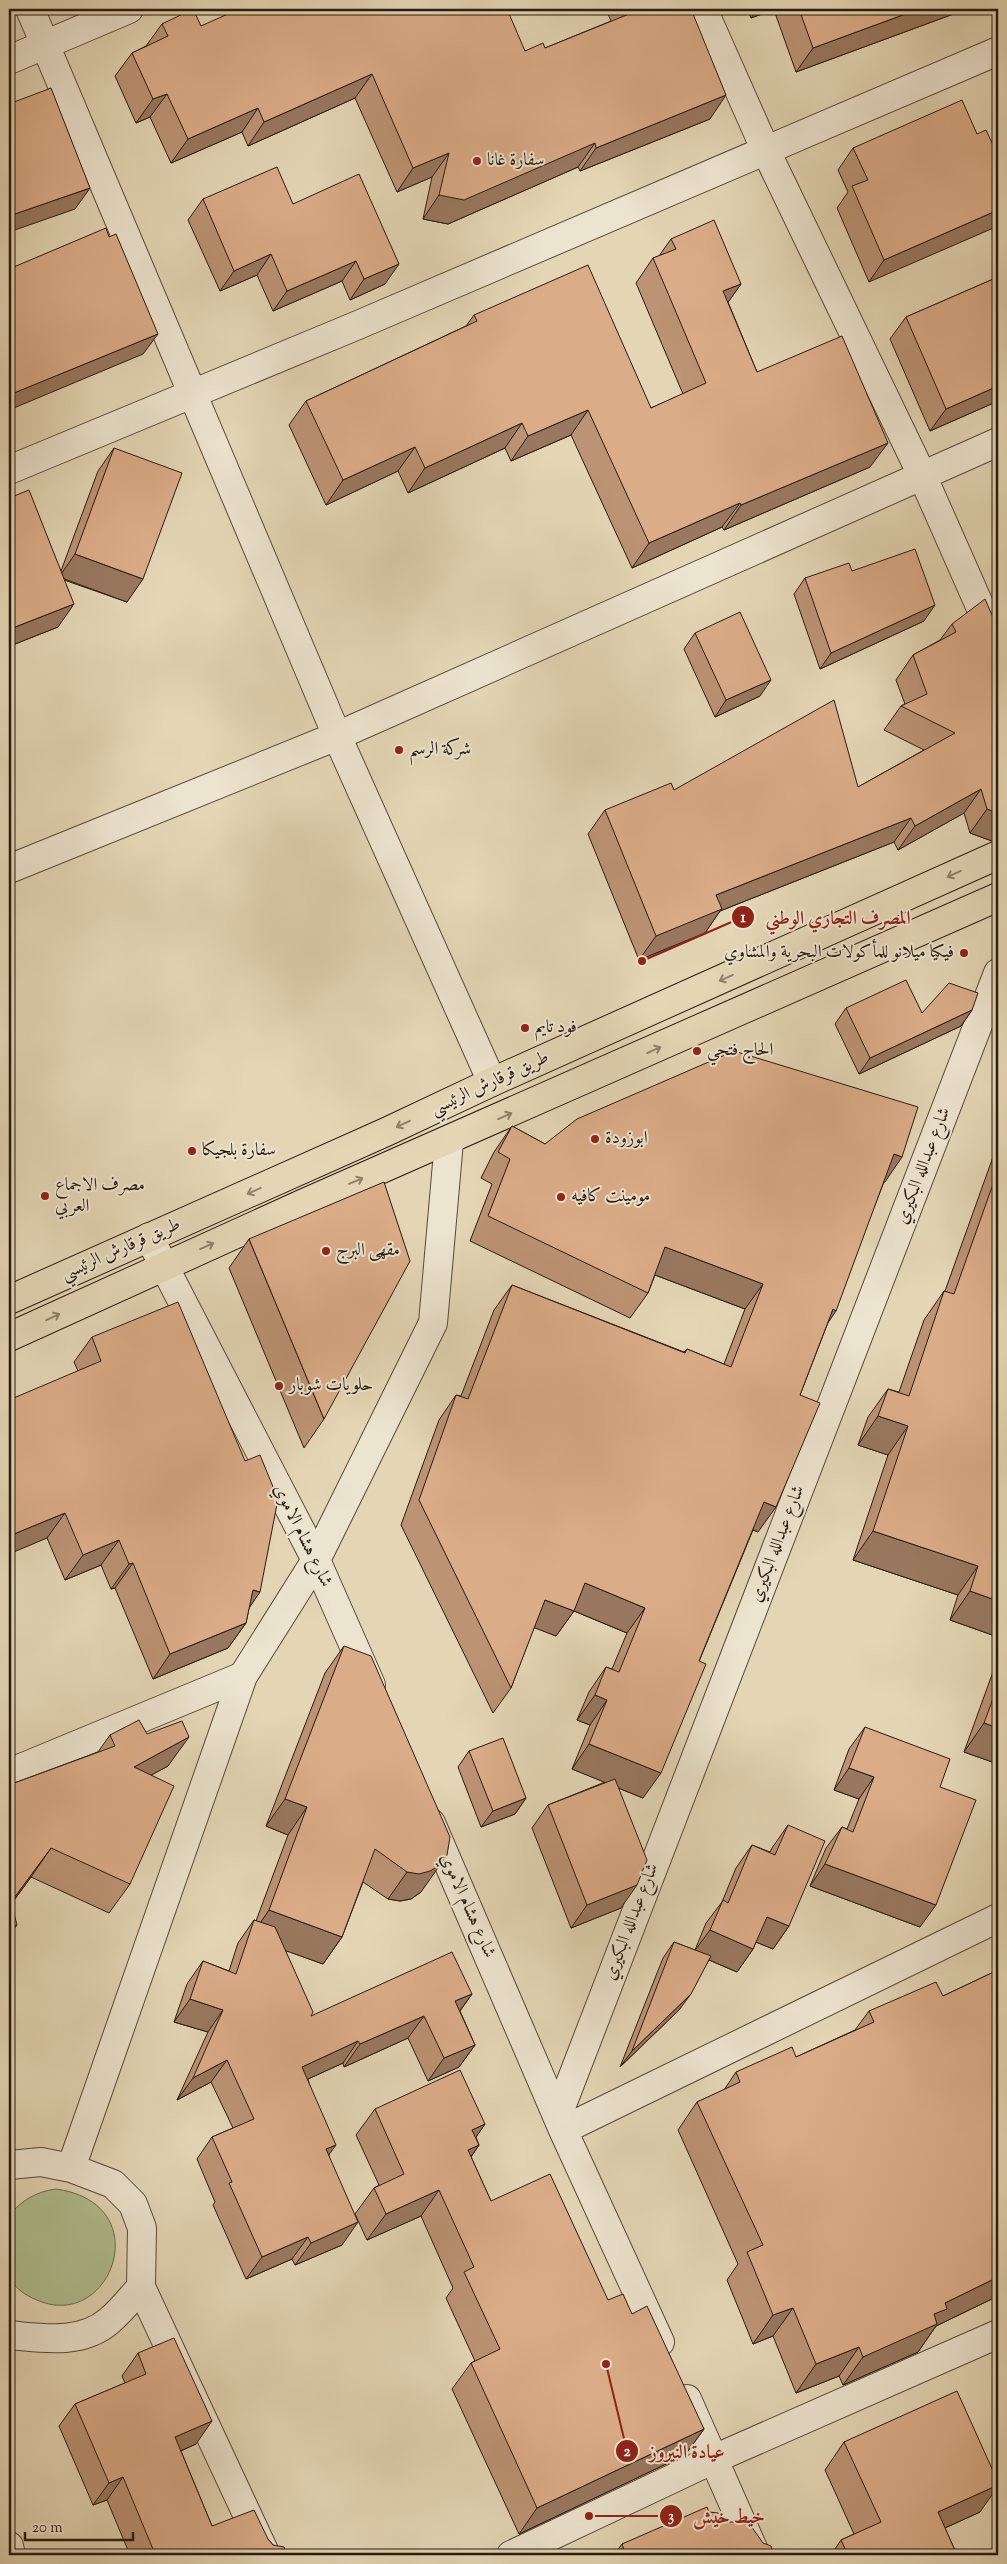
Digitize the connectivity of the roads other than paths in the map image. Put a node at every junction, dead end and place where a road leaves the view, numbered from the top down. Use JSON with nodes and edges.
{"nodes":[{"id":1,"x":30,"y":9,"type":"edge"},
{"id":2,"x":129,"y":9,"type":"edge"},
{"id":3,"x":703,"y":9,"type":"edge"},
{"id":4,"x":44,"y":44,"type":"junction"},
{"id":5,"x":998,"y":51,"type":"edge"},
{"id":6,"x":9,"y":60,"type":"edge"},
{"id":7,"x":766,"y":151,"type":"junction"},
{"id":8,"x":192,"y":392,"type":"junction"},
{"id":9,"x":998,"y":442,"type":"edge"},
{"id":10,"x":9,"y":470,"type":"edge"},
{"id":11,"x":922,"y":475,"type":"junction"},
{"id":12,"x":998,"y":647,"type":"edge"},
{"id":13,"x":337,"y":736,"type":"junction"},
{"id":14,"x":998,"y":855,"type":"edge"},
{"id":15,"x":9,"y":869,"type":"edge"},
{"id":16,"x":998,"y":897,"type":"edge"},
{"id":17,"x":998,"y":973,"type":"edge"},
{"id":18,"x":492,"y":1082,"type":"junction"},
{"id":19,"x":449,"y":1141,"type":"junction"},
{"id":20,"x":149,"y":1237,"type":"junction"},
{"id":21,"x":163,"y":1266,"type":"junction"},
{"id":22,"x":9,"y":1300,"type":"edge"},
{"id":23,"x":9,"y":1337,"type":"edge"},
{"id":24,"x":316,"y":1560,"type":"junction"},
{"id":25,"x":243,"y":1676,"type":"junction"},
{"id":26,"x":379,"y":1705,"type":"edge"},
{"id":27,"x":9,"y":1773,"type":"edge"},
{"id":28,"x":419,"y":1796,"type":"edge"},
{"id":29,"x":998,"y":1918,"type":"edge"},
{"id":30,"x":560,"y":2123,"type":"junction"},
{"id":31,"x":9,"y":2165,"type":"edge"},
{"id":32,"x":71,"y":2168,"type":"junction"},
{"id":33,"x":141,"y":2287,"type":"junction"},
{"id":34,"x":998,"y":2334,"type":"edge"},
{"id":35,"x":9,"y":2335,"type":"edge"},
{"id":36,"x":714,"y":2459,"type":"junction"},
{"id":37,"x":9,"y":2546,"type":"edge"},
{"id":38,"x":10,"y":2555,"type":"edge"},
{"id":39,"x":266,"y":2555,"type":"edge"},
{"id":40,"x":511,"y":2555,"type":"edge"},
{"id":41,"x":756,"y":2555,"type":"edge"}],
"edges":[{"from":1,"to":4,"type":"street"},
{"from":2,"to":4,"type":"street"},
{"from":3,"to":7,"type":"street"},
{"from":4,"to":6,"type":"street"},
{"from":4,"to":8,"type":"street"},
{"from":5,"to":7,"type":"street"},
{"from":7,"to":8,"type":"street"},
{"from":7,"to":11,"type":"street"},
{"from":8,"to":10,"type":"street"},
{"from":8,"to":13,"type":"street"},
{"from":9,"to":11,"type":"street"},
{"from":11,"to":12,"type":"street"},
{"from":11,"to":13,"type":"street"},
{"from":13,"to":15,"type":"street"},
{"from":13,"to":18,"type":"street"},
{"from":14,"to":18,"type":"main road","name":"طريق قرقارش الرئيسي","one_way":true},
{"from":19,"to":16,"type":"main road","name":"طريق قرقارش الرئيسي","one_way":true},
{"from":17,"to":30,"type":"street","name":"شارع عبدالله البكيري"},
{"from":18,"to":20,"type":"main road","name":"طريق قرقارش الرئيسي","one_way":true},
{"from":21,"to":19,"type":"main road","name":"طريق قرقارش الرئيسي","one_way":true},
{"from":19,"to":24,"type":"street"},
{"from":20,"to":21,"type":"street","name":"شارع هشام الاموي"},
{"from":20,"to":22,"type":"main road","name":"طريق قرقارش الرئيسي"},
{"from":23,"to":21,"type":"main road","name":"طريق قرقارش الرئيسي","one_way":true},
{"from":21,"to":24,"type":"street","name":"شارع هشام الاموي"},
{"from":24,"to":25,"type":"street"},
{"from":24,"to":26,"type":"street","name":"شارع هشام الاموي"},
{"from":25,"to":27,"type":"street"},
{"from":25,"to":32,"type":"street"},
{"from":28,"to":30,"type":"street","name":"شارع هشام الاموي"},
{"from":29,"to":30,"type":"street"},
{"from":30,"to":36,"type":"street","name":"شارع هشام الاموي"},
{"from":31,"to":32,"type":"street"},
{"from":32,"to":33,"type":"street"},
{"from":33,"to":35,"type":"street"},
{"from":33,"to":39,"type":"street"},
{"from":34,"to":36,"type":"street"},
{"from":36,"to":40,"type":"street"},
{"from":36,"to":41,"type":"street","name":"شارع هشام الاموي"},
{"from":37,"to":38,"type":"street"}]}
